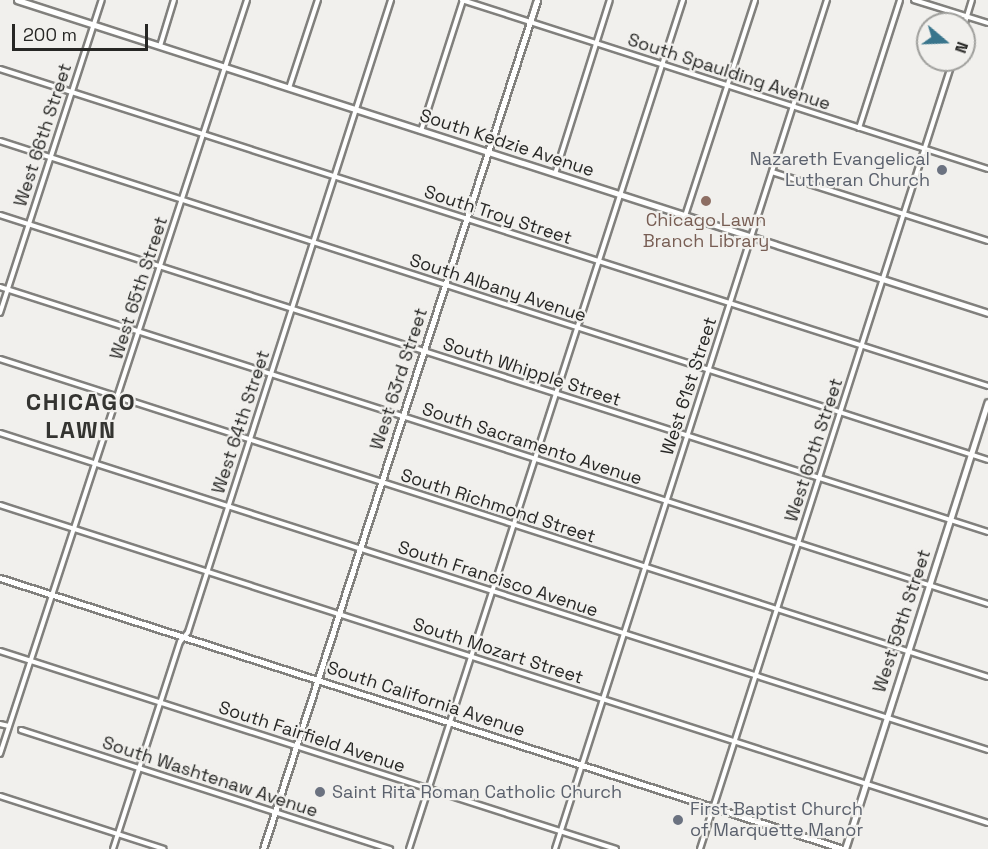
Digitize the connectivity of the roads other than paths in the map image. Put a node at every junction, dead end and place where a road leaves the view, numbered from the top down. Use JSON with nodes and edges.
{"nodes":[{"id":1,"x":17,"y":0,"type":"edge"},
{"id":2,"x":102,"y":0,"type":"edge"},
{"id":3,"x":174,"y":0,"type":"edge"},
{"id":4,"x":246,"y":0,"type":"edge"},
{"id":5,"x":318,"y":0,"type":"edge"},
{"id":6,"x":391,"y":0,"type":"edge"},
{"id":7,"x":462,"y":0,"type":"edge"},
{"id":8,"x":610,"y":0,"type":"edge"},
{"id":9,"x":682,"y":0,"type":"edge"},
{"id":10,"x":754,"y":0,"type":"edge"},
{"id":11,"x":828,"y":0,"type":"edge"},
{"id":12,"x":900,"y":0,"type":"edge"},
{"id":13,"x":914,"y":0,"type":"edge"},
{"id":14,"x":536,"y":1,"type":"edge"},
{"id":15,"x":29,"y":2,"type":"edge"},
{"id":16,"x":951,"y":12,"type":"edge"},
{"id":17,"x":530,"y":22,"type":"junction"},
{"id":18,"x":94,"y":25,"type":"junction"},
{"id":19,"x":596,"y":43,"type":"junction"},
{"id":20,"x":160,"y":46,"type":"junction"},
{"id":21,"x":662,"y":64,"type":"junction"},
{"id":22,"x":225,"y":68,"type":"junction"},
{"id":23,"x":0,"y":69,"type":"edge"},
{"id":24,"x":949,"y":72,"type":"edge"},
{"id":25,"x":727,"y":85,"type":"junction"},
{"id":26,"x":289,"y":89,"type":"junction"},
{"id":27,"x":71,"y":92,"type":"junction"},
{"id":28,"x":793,"y":106,"type":"junction"},
{"id":29,"x":356,"y":110,"type":"junction"},
{"id":30,"x":859,"y":128,"type":"junction"},
{"id":31,"x":421,"y":132,"type":"junction"},
{"id":32,"x":203,"y":134,"type":"junction"},
{"id":33,"x":0,"y":141,"type":"edge"},
{"id":34,"x":924,"y":149,"type":"junction"},
{"id":35,"x":488,"y":153,"type":"junction"},
{"id":36,"x":50,"y":157,"type":"junction"},
{"id":37,"x":988,"y":169,"type":"edge"},
{"id":38,"x":772,"y":172,"type":"junction"},
{"id":39,"x":555,"y":175,"type":"junction"},
{"id":40,"x":334,"y":176,"type":"junction"},
{"id":41,"x":620,"y":195,"type":"junction"},
{"id":42,"x":182,"y":200,"type":"junction"},
{"id":43,"x":904,"y":214,"type":"junction"},
{"id":44,"x":0,"y":215,"type":"edge"},
{"id":45,"x":685,"y":216,"type":"junction"},
{"id":46,"x":466,"y":219,"type":"junction"},
{"id":47,"x":29,"y":224,"type":"junction"},
{"id":48,"x":751,"y":237,"type":"junction"},
{"id":49,"x":988,"y":241,"type":"edge"},
{"id":50,"x":313,"y":243,"type":"junction"},
{"id":51,"x":599,"y":261,"type":"junction"},
{"id":52,"x":161,"y":266,"type":"junction"},
{"id":53,"x":883,"y":279,"type":"junction"},
{"id":54,"x":445,"y":285,"type":"junction"},
{"id":55,"x":0,"y":287,"type":"edge"},
{"id":56,"x":8,"y":290,"type":"junction"},
{"id":57,"x":730,"y":303,"type":"junction"},
{"id":58,"x":292,"y":309,"type":"junction"},
{"id":59,"x":0,"y":313,"type":"edge"},
{"id":60,"x":988,"y":313,"type":"edge"},
{"id":61,"x":577,"y":328,"type":"junction"},
{"id":62,"x":140,"y":332,"type":"junction"},
{"id":63,"x":861,"y":346,"type":"junction"},
{"id":64,"x":424,"y":351,"type":"junction"},
{"id":65,"x":0,"y":359,"type":"edge"},
{"id":66,"x":709,"y":370,"type":"junction"},
{"id":67,"x":271,"y":374,"type":"junction"},
{"id":68,"x":988,"y":386,"type":"edge"},
{"id":69,"x":556,"y":394,"type":"junction"},
{"id":70,"x":118,"y":397,"type":"junction"},
{"id":71,"x":988,"y":402,"type":"edge"},
{"id":72,"x":840,"y":412,"type":"junction"},
{"id":73,"x":403,"y":416,"type":"junction"},
{"id":74,"x":0,"y":433,"type":"edge"},
{"id":75,"x":687,"y":436,"type":"junction"},
{"id":76,"x":250,"y":439,"type":"junction"},
{"id":77,"x":971,"y":454,"type":"junction"},
{"id":78,"x":535,"y":459,"type":"junction"},
{"id":79,"x":988,"y":460,"type":"edge"},
{"id":80,"x":97,"y":464,"type":"junction"},
{"id":81,"x":819,"y":478,"type":"junction"},
{"id":82,"x":381,"y":482,"type":"junction"},
{"id":83,"x":666,"y":501,"type":"junction"},
{"id":84,"x":0,"y":506,"type":"edge"},
{"id":85,"x":228,"y":506,"type":"junction"},
{"id":86,"x":950,"y":520,"type":"junction"},
{"id":87,"x":514,"y":525,"type":"junction"},
{"id":88,"x":75,"y":530,"type":"junction"},
{"id":89,"x":988,"y":532,"type":"edge"},
{"id":90,"x":798,"y":543,"type":"junction"},
{"id":91,"x":360,"y":549,"type":"junction"},
{"id":92,"x":645,"y":567,"type":"junction"},
{"id":93,"x":207,"y":572,"type":"junction"},
{"id":94,"x":0,"y":578,"type":"edge"},
{"id":95,"x":929,"y":586,"type":"junction"},
{"id":96,"x":492,"y":591,"type":"junction"},
{"id":97,"x":53,"y":595,"type":"junction"},
{"id":98,"x":988,"y":604,"type":"edge"},
{"id":99,"x":777,"y":609,"type":"junction"},
{"id":100,"x":339,"y":614,"type":"junction"},
{"id":101,"x":624,"y":633,"type":"junction"},
{"id":102,"x":184,"y":637,"type":"junction"},
{"id":103,"x":0,"y":651,"type":"edge"},
{"id":104,"x":908,"y":651,"type":"junction"},
{"id":105,"x":471,"y":657,"type":"junction"},
{"id":106,"x":31,"y":661,"type":"junction"},
{"id":107,"x":756,"y":676,"type":"junction"},
{"id":108,"x":988,"y":677,"type":"edge"},
{"id":109,"x":318,"y":680,"type":"junction"},
{"id":110,"x":603,"y":699,"type":"junction"},
{"id":111,"x":160,"y":702,"type":"junction"},
{"id":112,"x":887,"y":718,"type":"junction"},
{"id":113,"x":450,"y":723,"type":"junction"},
{"id":114,"x":0,"y":724,"type":"edge"},
{"id":115,"x":9,"y":726,"type":"junction"},
{"id":116,"x":21,"y":730,"type":"dead end"},
{"id":117,"x":734,"y":742,"type":"junction"},
{"id":118,"x":296,"y":746,"type":"junction"},
{"id":119,"x":988,"y":750,"type":"edge"},
{"id":120,"x":0,"y":754,"type":"edge"},
{"id":121,"x":582,"y":765,"type":"junction"},
{"id":122,"x":139,"y":768,"type":"junction"},
{"id":123,"x":866,"y":784,"type":"junction"},
{"id":124,"x":428,"y":789,"type":"junction"},
{"id":125,"x":0,"y":796,"type":"edge"},
{"id":126,"x":713,"y":807,"type":"junction"},
{"id":127,"x":275,"y":812,"type":"junction"},
{"id":128,"x":988,"y":823,"type":"edge"},
{"id":129,"x":561,"y":831,"type":"junction"},
{"id":130,"x":118,"y":834,"type":"junction"},
{"id":131,"x":113,"y":849,"type":"edge"},
{"id":132,"x":165,"y":849,"type":"edge"},
{"id":133,"x":263,"y":849,"type":"edge"},
{"id":134,"x":390,"y":849,"type":"edge"},
{"id":135,"x":409,"y":849,"type":"edge"},
{"id":136,"x":555,"y":849,"type":"edge"},
{"id":137,"x":616,"y":849,"type":"edge"},
{"id":138,"x":700,"y":849,"type":"edge"},
{"id":139,"x":844,"y":849,"type":"edge"}],
"edges":[{"from":1,"to":15,"type":"main road","name":"South Kedzie Avenue"},
{"from":2,"to":18,"type":"street","name":"West 66th Street"},
{"from":3,"to":20,"type":"street"},
{"from":4,"to":22,"type":"street","name":"West 65th Street"},
{"from":5,"to":26,"type":"street"},
{"from":6,"to":29,"type":"street","name":"West 64th Street"},
{"from":7,"to":17,"type":"street","name":"South Spaulding Avenue"},
{"from":7,"to":31,"type":"street"},
{"from":8,"to":19,"type":"street"},
{"from":9,"to":21,"type":"street"},
{"from":10,"to":25,"type":"street"},
{"from":11,"to":28,"type":"street","name":"West 61st Street"},
{"from":12,"to":30,"type":"street"},
{"from":13,"to":16,"type":"street"},
{"from":14,"to":17,"type":"main road","name":"West 63rd Street"},
{"from":15,"to":18,"type":"main road","name":"South Kedzie Avenue"},
{"from":17,"to":19,"type":"street","name":"South Spaulding Avenue"},
{"from":17,"to":35,"type":"main road","name":"West 63rd Street"},
{"from":18,"to":20,"type":"main road","name":"South Kedzie Avenue"},
{"from":18,"to":27,"type":"street","name":"West 66th Street"},
{"from":19,"to":21,"type":"street","name":"South Spaulding Avenue"},
{"from":19,"to":39,"type":"street"},
{"from":20,"to":22,"type":"main road","name":"South Kedzie Avenue"},
{"from":21,"to":25,"type":"street","name":"South Spaulding Avenue"},
{"from":21,"to":41,"type":"street"},
{"from":22,"to":26,"type":"main road","name":"South Kedzie Avenue"},
{"from":22,"to":32,"type":"street","name":"West 65th Street"},
{"from":23,"to":27,"type":"street","name":"South Troy Street"},
{"from":24,"to":34,"type":"street","name":"West 60th Street"},
{"from":25,"to":28,"type":"street","name":"South Spaulding Avenue"},
{"from":25,"to":45,"type":"street"},
{"from":26,"to":29,"type":"main road","name":"South Kedzie Avenue"},
{"from":27,"to":32,"type":"street","name":"South Troy Street"},
{"from":27,"to":36,"type":"street","name":"West 66th Street"},
{"from":28,"to":30,"type":"street","name":"South Spaulding Avenue"},
{"from":28,"to":38,"type":"street","name":"West 61st Street"},
{"from":29,"to":31,"type":"main road","name":"South Kedzie Avenue"},
{"from":29,"to":40,"type":"street","name":"West 64th Street"},
{"from":30,"to":34,"type":"street","name":"South Spaulding Avenue"},
{"from":31,"to":35,"type":"main road","name":"South Kedzie Avenue"},
{"from":32,"to":40,"type":"street","name":"South Troy Street"},
{"from":32,"to":42,"type":"street","name":"West 65th Street"},
{"from":33,"to":36,"type":"street","name":"South Albany Avenue"},
{"from":34,"to":37,"type":"street","name":"South Spaulding Avenue"},
{"from":34,"to":43,"type":"street","name":"West 60th Street"},
{"from":35,"to":39,"type":"main road","name":"South Kedzie Avenue"},
{"from":35,"to":46,"type":"main road","name":"West 63rd Street"},
{"from":36,"to":42,"type":"street","name":"South Albany Avenue"},
{"from":36,"to":47,"type":"street","name":"West 66th Street"},
{"from":38,"to":43,"type":"street"},
{"from":38,"to":48,"type":"street","name":"West 61st Street"},
{"from":39,"to":41,"type":"main road","name":"South Kedzie Avenue"},
{"from":40,"to":46,"type":"street","name":"South Troy Street"},
{"from":40,"to":50,"type":"street","name":"West 64th Street"},
{"from":41,"to":45,"type":"main road","name":"South Kedzie Avenue"},
{"from":41,"to":51,"type":"street"},
{"from":42,"to":50,"type":"street","name":"South Albany Avenue"},
{"from":42,"to":52,"type":"street","name":"West 65th Street"},
{"from":43,"to":49,"type":"street"},
{"from":43,"to":53,"type":"street","name":"West 60th Street"},
{"from":44,"to":47,"type":"street","name":"South Whipple Street"},
{"from":45,"to":48,"type":"main road","name":"South Kedzie Avenue"},
{"from":46,"to":51,"type":"street","name":"South Troy Street"},
{"from":46,"to":54,"type":"main road","name":"West 63rd Street"},
{"from":47,"to":52,"type":"street","name":"South Whipple Street"},
{"from":47,"to":56,"type":"street","name":"West 66th Street"},
{"from":48,"to":53,"type":"main road","name":"South Kedzie Avenue"},
{"from":48,"to":57,"type":"street","name":"West 61st Street"},
{"from":50,"to":54,"type":"street","name":"South Albany Avenue"},
{"from":50,"to":58,"type":"street","name":"West 64th Street"},
{"from":51,"to":57,"type":"street","name":"South Troy Street"},
{"from":51,"to":61,"type":"street"},
{"from":52,"to":58,"type":"street","name":"South Whipple Street"},
{"from":52,"to":62,"type":"street","name":"West 65th Street"},
{"from":53,"to":60,"type":"main road","name":"South Kedzie Avenue"},
{"from":53,"to":63,"type":"street","name":"West 60th Street"},
{"from":54,"to":61,"type":"street","name":"South Albany Avenue"},
{"from":54,"to":64,"type":"main road","name":"West 63rd Street"},
{"from":55,"to":56,"type":"street","name":"South Sacramento Avenue"},
{"from":56,"to":59,"type":"street","name":"West 66th Street"},
{"from":56,"to":62,"type":"street","name":"South Sacramento Avenue"},
{"from":57,"to":63,"type":"street","name":"South Troy Street"},
{"from":57,"to":66,"type":"street","name":"West 61st Street"},
{"from":58,"to":64,"type":"street","name":"South Whipple Street"},
{"from":58,"to":67,"type":"street","name":"West 64th Street"},
{"from":61,"to":66,"type":"street","name":"South Albany Avenue"},
{"from":61,"to":69,"type":"street"},
{"from":62,"to":67,"type":"street","name":"South Sacramento Avenue"},
{"from":62,"to":70,"type":"street","name":"West 65th Street"},
{"from":63,"to":68,"type":"street","name":"South Troy Street"},
{"from":63,"to":72,"type":"street","name":"West 60th Street"},
{"from":64,"to":69,"type":"street","name":"South Whipple Street"},
{"from":64,"to":73,"type":"main road","name":"West 63rd Street"},
{"from":65,"to":70,"type":"street","name":"South Richmond Street"},
{"from":66,"to":72,"type":"street","name":"South Albany Avenue"},
{"from":66,"to":75,"type":"street","name":"West 61st Street"},
{"from":67,"to":73,"type":"street","name":"South Sacramento Avenue"},
{"from":67,"to":76,"type":"street","name":"West 64th Street"},
{"from":69,"to":75,"type":"street","name":"South Whipple Street"},
{"from":69,"to":78,"type":"street"},
{"from":70,"to":76,"type":"street","name":"South Richmond Street"},
{"from":70,"to":80,"type":"street","name":"West 65th Street"},
{"from":71,"to":77,"type":"main road","name":"West 59th Street"},
{"from":72,"to":77,"type":"street","name":"South Albany Avenue"},
{"from":72,"to":81,"type":"street","name":"West 60th Street"},
{"from":73,"to":78,"type":"street","name":"South Sacramento Avenue"},
{"from":73,"to":82,"type":"main road","name":"West 63rd Street"},
{"from":74,"to":80,"type":"street","name":"South Francisco Avenue"},
{"from":75,"to":81,"type":"street","name":"South Whipple Street"},
{"from":75,"to":83,"type":"street","name":"West 61st Street"},
{"from":76,"to":82,"type":"street","name":"South Richmond Street"},
{"from":76,"to":85,"type":"street","name":"West 64th Street"},
{"from":77,"to":79,"type":"street","name":"South Albany Avenue"},
{"from":77,"to":86,"type":"main road","name":"West 59th Street"},
{"from":78,"to":83,"type":"street","name":"South Sacramento Avenue"},
{"from":78,"to":87,"type":"street"},
{"from":80,"to":85,"type":"street","name":"South Francisco Avenue"},
{"from":80,"to":88,"type":"street","name":"West 65th Street"},
{"from":81,"to":86,"type":"street","name":"South Whipple Street"},
{"from":81,"to":90,"type":"street","name":"West 60th Street"},
{"from":82,"to":87,"type":"street","name":"South Richmond Street"},
{"from":82,"to":91,"type":"main road","name":"West 63rd Street"},
{"from":83,"to":90,"type":"street","name":"South Sacramento Avenue"},
{"from":83,"to":92,"type":"street","name":"West 61st Street"},
{"from":84,"to":88,"type":"street","name":"South Mozart Street"},
{"from":85,"to":91,"type":"street","name":"South Francisco Avenue"},
{"from":85,"to":93,"type":"street","name":"West 64th Street"},
{"from":86,"to":89,"type":"street","name":"South Whipple Street"},
{"from":86,"to":95,"type":"main road","name":"West 59th Street"},
{"from":87,"to":92,"type":"street","name":"South Richmond Street"},
{"from":87,"to":96,"type":"street"},
{"from":88,"to":93,"type":"street","name":"South Mozart Street"},
{"from":88,"to":97,"type":"street","name":"West 65th Street"},
{"from":90,"to":95,"type":"street","name":"South Sacramento Avenue"},
{"from":90,"to":99,"type":"street","name":"West 60th Street"},
{"from":91,"to":96,"type":"street","name":"South Francisco Avenue"},
{"from":91,"to":100,"type":"main road","name":"West 63rd Street"},
{"from":92,"to":99,"type":"street","name":"South Richmond Street"},
{"from":92,"to":101,"type":"street","name":"West 61st Street"},
{"from":93,"to":100,"type":"street","name":"South Mozart Street"},
{"from":93,"to":102,"type":"street","name":"West 64th Street"},
{"from":94,"to":97,"type":"main road","name":"South California Avenue"},
{"from":95,"to":98,"type":"street","name":"South Sacramento Avenue"},
{"from":95,"to":104,"type":"main road","name":"West 59th Street"},
{"from":96,"to":101,"type":"street","name":"South Francisco Avenue"},
{"from":96,"to":105,"type":"street"},
{"from":97,"to":102,"type":"main road","name":"South California Avenue"},
{"from":97,"to":106,"type":"street","name":"West 65th Street"},
{"from":99,"to":104,"type":"street","name":"South Richmond Street"},
{"from":99,"to":107,"type":"street","name":"West 60th Street"},
{"from":100,"to":105,"type":"street","name":"South Mozart Street"},
{"from":100,"to":109,"type":"main road","name":"West 63rd Street"},
{"from":101,"to":107,"type":"street","name":"South Francisco Avenue"},
{"from":101,"to":110,"type":"street","name":"West 61st Street"},
{"from":102,"to":109,"type":"main road","name":"South California Avenue"},
{"from":102,"to":111,"type":"street","name":"West 64th Street"},
{"from":103,"to":106,"type":"street","name":"South Fairfield Avenue"},
{"from":104,"to":108,"type":"street","name":"South Richmond Street"},
{"from":104,"to":112,"type":"main road","name":"West 59th Street"},
{"from":105,"to":110,"type":"street","name":"South Mozart Street"},
{"from":105,"to":113,"type":"street"},
{"from":106,"to":111,"type":"street","name":"South Fairfield Avenue"},
{"from":106,"to":115,"type":"street","name":"West 65th Street"},
{"from":107,"to":112,"type":"street","name":"South Francisco Avenue"},
{"from":107,"to":117,"type":"street","name":"West 60th Street"},
{"from":109,"to":113,"type":"main road","name":"South California Avenue"},
{"from":109,"to":118,"type":"main road","name":"West 63rd Street"},
{"from":110,"to":117,"type":"street","name":"South Mozart Street"},
{"from":110,"to":121,"type":"street","name":"West 61st Street"},
{"from":111,"to":118,"type":"street","name":"South Fairfield Avenue"},
{"from":111,"to":122,"type":"street","name":"West 64th Street"},
{"from":112,"to":119,"type":"street","name":"South Francisco Avenue"},
{"from":112,"to":123,"type":"main road","name":"West 59th Street"},
{"from":113,"to":121,"type":"main road","name":"South California Avenue"},
{"from":113,"to":124,"type":"street"},
{"from":114,"to":115,"type":"street"},
{"from":115,"to":120,"type":"street","name":"West 65th Street"},
{"from":116,"to":122,"type":"street","name":"South Washtenaw Avenue"},
{"from":117,"to":123,"type":"street","name":"South Mozart Street"},
{"from":117,"to":126,"type":"street","name":"West 60th Street"},
{"from":118,"to":124,"type":"street","name":"South Fairfield Avenue"},
{"from":118,"to":127,"type":"main road","name":"West 63rd Street"},
{"from":121,"to":126,"type":"main road","name":"South California Avenue"},
{"from":121,"to":129,"type":"street","name":"West 61st Street"},
{"from":122,"to":127,"type":"street","name":"South Washtenaw Avenue"},
{"from":122,"to":130,"type":"street","name":"West 64th Street"},
{"from":123,"to":128,"type":"street","name":"South Mozart Street"},
{"from":123,"to":139,"type":"main road","name":"West 59th Street"},
{"from":124,"to":129,"type":"street","name":"South Fairfield Avenue"},
{"from":124,"to":135,"type":"street"},
{"from":125,"to":130,"type":"street"},
{"from":126,"to":138,"type":"street","name":"West 60th Street"},
{"from":126,"to":139,"type":"main road","name":"South California Avenue"},
{"from":127,"to":133,"type":"main road","name":"West 63rd Street"},
{"from":127,"to":134,"type":"street","name":"South Washtenaw Avenue"},
{"from":129,"to":136,"type":"street","name":"West 61st Street"},
{"from":129,"to":137,"type":"street","name":"South Fairfield Avenue"},
{"from":130,"to":131,"type":"street","name":"West 64th Street"},
{"from":130,"to":132,"type":"street"}]}
